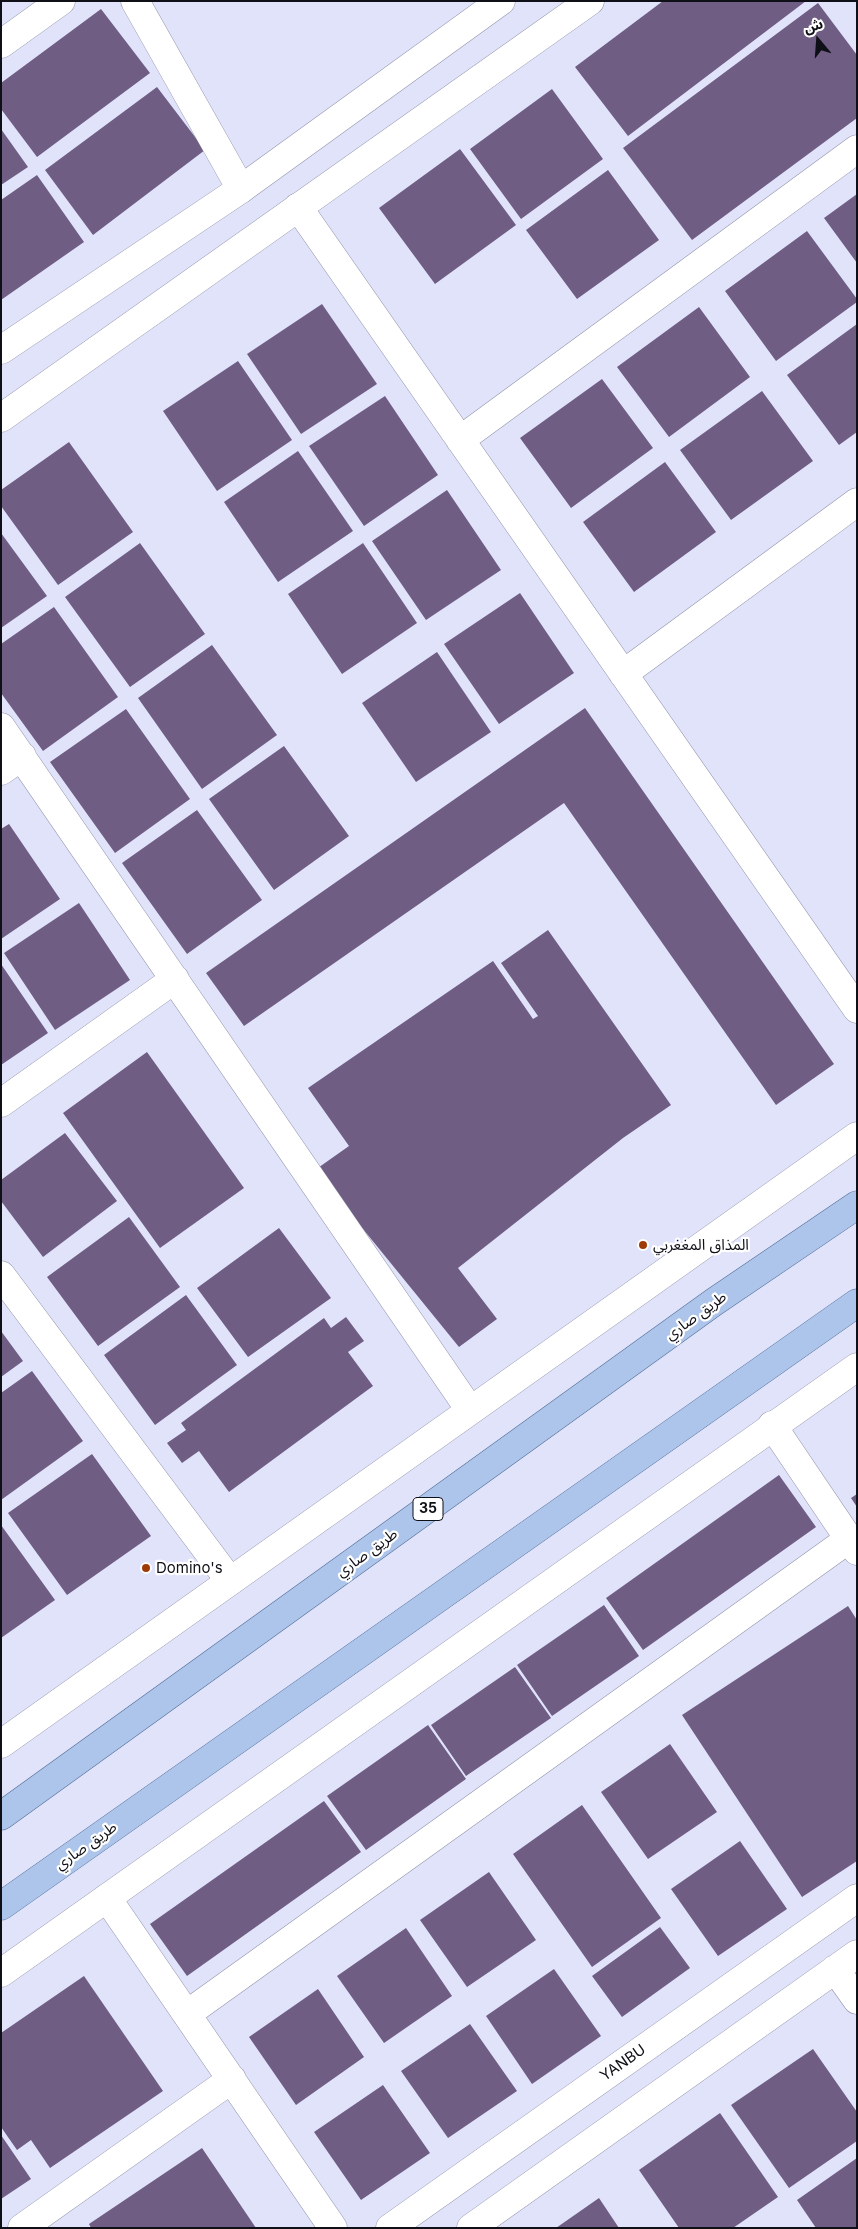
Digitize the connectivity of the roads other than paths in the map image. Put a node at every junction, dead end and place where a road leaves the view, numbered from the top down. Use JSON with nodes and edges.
{"nodes":[{"id":1,"x":61,"y":1,"type":"edge"},
{"id":2,"x":135,"y":1,"type":"edge"},
{"id":3,"x":501,"y":1,"type":"edge"},
{"id":4,"x":590,"y":1,"type":"edge"},
{"id":5,"x":1,"y":44,"type":"edge"},
{"id":6,"x":857,"y":149,"type":"edge"},
{"id":7,"x":241,"y":189,"type":"junction"},
{"id":8,"x":298,"y":207,"type":"junction"},
{"id":9,"x":1,"y":350,"type":"edge"},
{"id":10,"x":1,"y":418,"type":"edge"},
{"id":11,"x":460,"y":440,"type":"junction"},
{"id":12,"x":857,"y":502,"type":"edge"},
{"id":13,"x":623,"y":674,"type":"junction"},
{"id":14,"x":1,"y":727,"type":"edge"},
{"id":15,"x":11,"y":763,"type":"edge"},
{"id":16,"x":175,"y":979,"type":"junction"},
{"id":17,"x":857,"y":1009,"type":"edge"},
{"id":18,"x":1,"y":1103,"type":"edge"},
{"id":19,"x":857,"y":1136,"type":"edge"},
{"id":20,"x":857,"y":1205,"type":"edge"},
{"id":21,"x":1,"y":1275,"type":"edge"},
{"id":22,"x":857,"y":1303,"type":"edge"},
{"id":23,"x":857,"y":1367,"type":"edge"},
{"id":24,"x":470,"y":1410,"type":"junction"},
{"id":25,"x":772,"y":1426,"type":"junction"},
{"id":26,"x":853,"y":1545,"type":"edge"},
{"id":27,"x":230,"y":1581,"type":"junction"},
{"id":28,"x":2,"y":1743,"type":"edge"},
{"id":29,"x":1,"y":1816,"type":"edge"},
{"id":30,"x":107,"y":1898,"type":"junction"},
{"id":31,"x":857,"y":1898,"type":"edge"},
{"id":32,"x":1,"y":1906,"type":"edge"},
{"id":33,"x":846,"y":1962,"type":"edge"},
{"id":34,"x":1,"y":1973,"type":"edge"},
{"id":35,"x":857,"y":2000,"type":"edge"},
{"id":36,"x":187,"y":2014,"type":"junction"},
{"id":37,"x":232,"y":2080,"type":"junction"},
{"id":38,"x":22,"y":2228,"type":"edge"},
{"id":39,"x":333,"y":2228,"type":"edge"},
{"id":40,"x":390,"y":2228,"type":"edge"},
{"id":41,"x":472,"y":2228,"type":"edge"}],
"edges":[{"from":1,"to":5,"type":"street"},
{"from":2,"to":7,"type":"street"},
{"from":3,"to":7,"type":"street"},
{"from":4,"to":8,"type":"street"},
{"from":6,"to":11,"type":"street"},
{"from":7,"to":9,"type":"street"},
{"from":8,"to":10,"type":"street"},
{"from":8,"to":11,"type":"street"},
{"from":11,"to":13,"type":"street"},
{"from":12,"to":13,"type":"street"},
{"from":13,"to":17,"type":"street"},
{"from":14,"to":15,"type":"street"},
{"from":15,"to":16,"type":"street"},
{"from":16,"to":18,"type":"street"},
{"from":16,"to":24,"type":"street"},
{"from":19,"to":24,"type":"street"},
{"from":20,"to":29,"type":"main road","name":"طريق صاري","number":"35"},
{"from":21,"to":27,"type":"street"},
{"from":22,"to":32,"type":"main road","name":"طريق صاري"},
{"from":23,"to":25,"type":"street"},
{"from":24,"to":27,"type":"street"},
{"from":25,"to":26,"type":"street"},
{"from":25,"to":30,"type":"street"},
{"from":26,"to":36,"type":"street"},
{"from":27,"to":28,"type":"street"},
{"from":30,"to":34,"type":"street"},
{"from":30,"to":36,"type":"street"},
{"from":31,"to":40,"type":"street","name":"YANBU"},
{"from":33,"to":35,"type":"street"},
{"from":33,"to":41,"type":"street"},
{"from":36,"to":37,"type":"street"},
{"from":37,"to":38,"type":"street"},
{"from":37,"to":39,"type":"street"}]}
